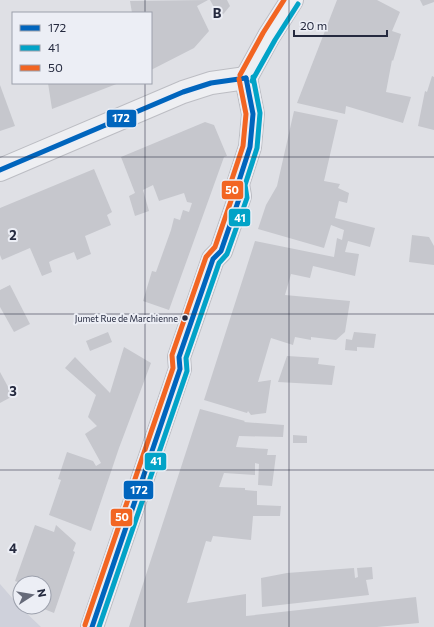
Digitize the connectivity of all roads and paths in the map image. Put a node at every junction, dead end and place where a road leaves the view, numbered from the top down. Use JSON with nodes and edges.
{"nodes":[{"id":1,"x":292,"y":0,"type":"edge"},
{"id":2,"x":246,"y":78,"type":"junction"},
{"id":3,"x":0,"y":170,"type":"edge"},
{"id":4,"x":92,"y":627,"type":"edge"}],
"edges":[{"from":1,"to":2,"type":"street"},
{"from":2,"to":3,"type":"street"},
{"from":2,"to":4,"type":"street"}]}
